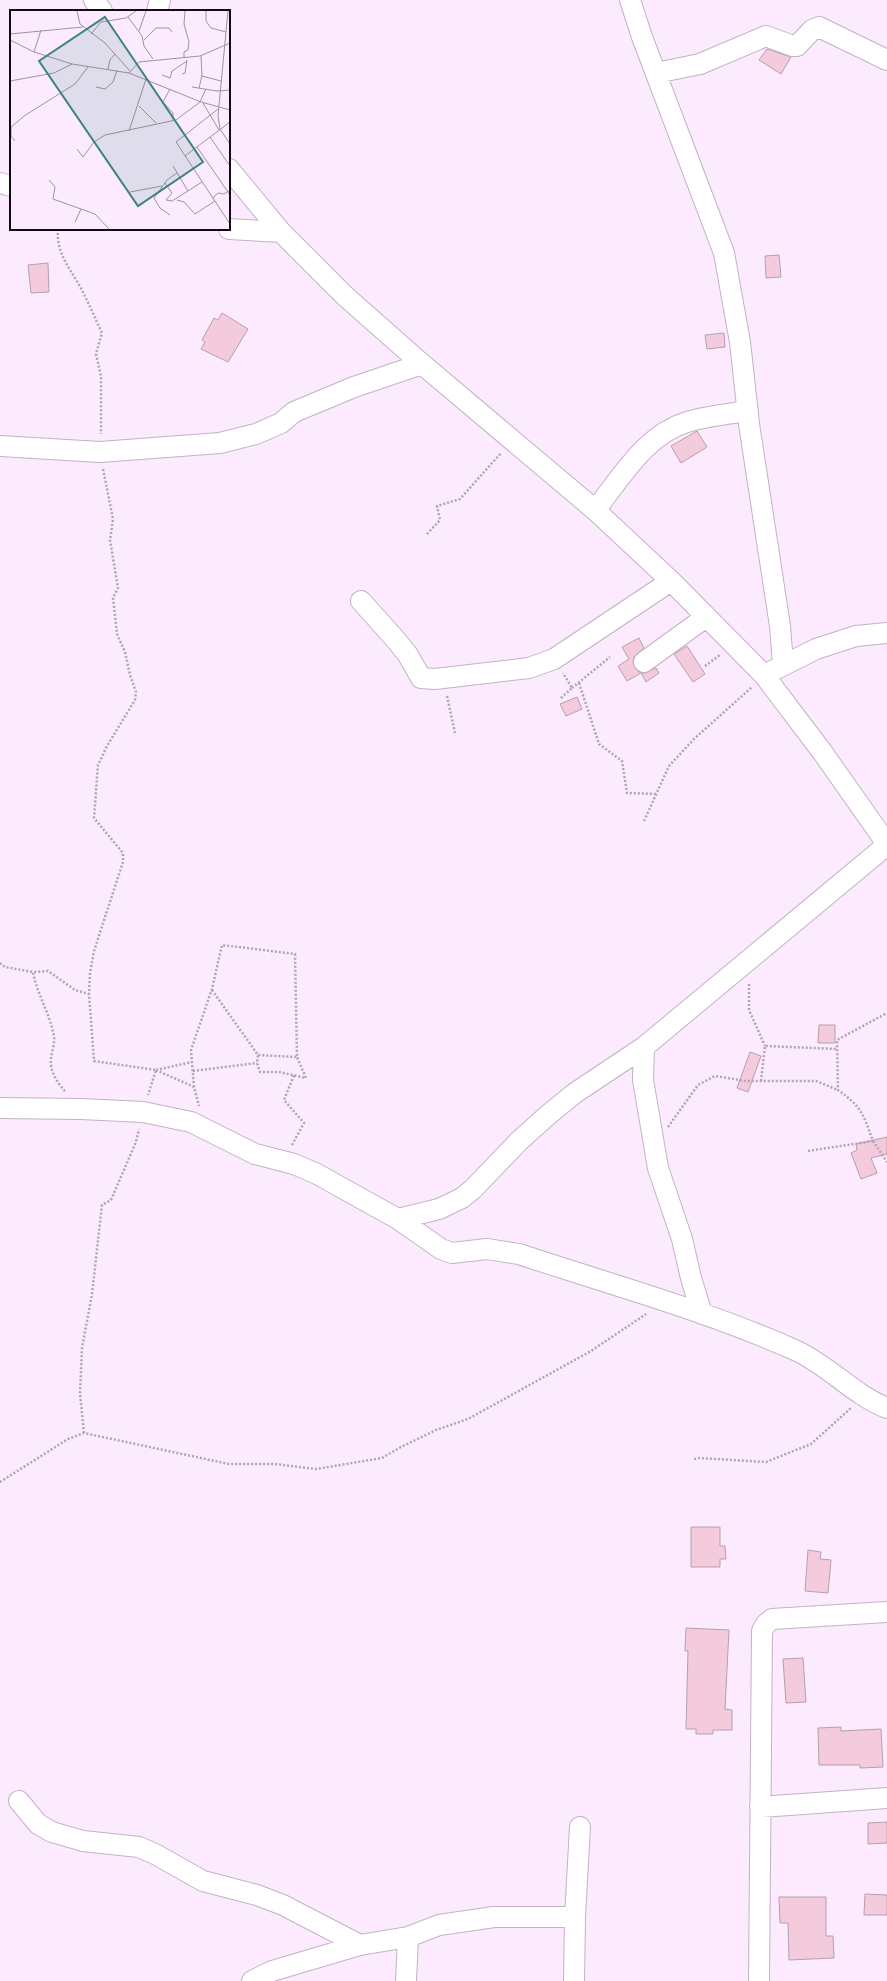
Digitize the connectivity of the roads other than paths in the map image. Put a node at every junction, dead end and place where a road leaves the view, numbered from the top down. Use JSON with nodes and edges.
{"nodes":[{"id":1,"x":94,"y":0,"type":"edge"},
{"id":2,"x":160,"y":0,"type":"edge"},
{"id":3,"x":630,"y":0,"type":"edge"},
{"id":4,"x":101,"y":10,"type":"edge"},
{"id":5,"x":157,"y":10,"type":"edge"},
{"id":6,"x":887,"y":60,"type":"edge"},
{"id":7,"x":656,"y":73,"type":"junction"},
{"id":8,"x":230,"y":170,"type":"edge"},
{"id":9,"x":0,"y":183,"type":"edge"},
{"id":10,"x":10,"y":186,"type":"edge"},
{"id":11,"x":230,"y":228,"type":"edge"},
{"id":12,"x":281,"y":232,"type":"junction"},
{"id":13,"x":422,"y":364,"type":"junction"},
{"id":14,"x":748,"y":411,"type":"junction"},
{"id":15,"x":0,"y":446,"type":"edge"},
{"id":16,"x":594,"y":510,"type":"junction"},
{"id":17,"x":671,"y":581,"type":"junction"},
{"id":18,"x":361,"y":601,"type":"dead end"},
{"id":19,"x":706,"y":617,"type":"junction"},
{"id":20,"x":887,"y":633,"type":"edge"},
{"id":21,"x":644,"y":662,"type":"dead end"},
{"id":22,"x":783,"y":664,"type":"junction"},
{"id":23,"x":764,"y":675,"type":"junction"},
{"id":24,"x":887,"y":845,"type":"edge"},
{"id":25,"x":644,"y":1047,"type":"junction"},
{"id":26,"x":0,"y":1108,"type":"edge"},
{"id":27,"x":398,"y":1219,"type":"junction"},
{"id":28,"x":702,"y":1314,"type":"junction"},
{"id":29,"x":887,"y":1392,"type":"edge"},
{"id":30,"x":866,"y":1396,"type":"junction"},
{"id":31,"x":887,"y":1408,"type":"edge"},
{"id":32,"x":887,"y":1612,"type":"edge"},
{"id":33,"x":887,"y":1798,"type":"edge"},
{"id":34,"x":19,"y":1801,"type":"dead end"},
{"id":35,"x":760,"y":1807,"type":"junction"},
{"id":36,"x":580,"y":1827,"type":"dead end"},
{"id":37,"x":575,"y":1917,"type":"junction"},
{"id":38,"x":408,"y":1937,"type":"junction"},
{"id":39,"x":360,"y":1945,"type":"junction"},
{"id":40,"x":252,"y":1981,"type":"edge"},
{"id":41,"x":406,"y":1981,"type":"edge"},
{"id":42,"x":574,"y":1981,"type":"edge"},
{"id":43,"x":758,"y":1981,"type":"edge"}],
"edges":[{"from":1,"to":4,"type":"street"},
{"from":2,"to":5,"type":"street"},
{"from":3,"to":7,"type":"street"},
{"from":6,"to":7,"type":"street"},
{"from":7,"to":14,"type":"street"},
{"from":8,"to":12,"type":"street"},
{"from":9,"to":10,"type":"street"},
{"from":11,"to":12,"type":"street"},
{"from":12,"to":13,"type":"street"},
{"from":13,"to":15,"type":"street"},
{"from":13,"to":16,"type":"street"},
{"from":14,"to":16,"type":"street"},
{"from":14,"to":22,"type":"street"},
{"from":16,"to":17,"type":"street"},
{"from":17,"to":18,"type":"street"},
{"from":17,"to":19,"type":"street"},
{"from":19,"to":21,"type":"street"},
{"from":19,"to":23,"type":"street"},
{"from":20,"to":22,"type":"street"},
{"from":22,"to":23,"type":"street"},
{"from":23,"to":24,"type":"street"},
{"from":24,"to":25,"type":"street"},
{"from":25,"to":27,"type":"street"},
{"from":25,"to":28,"type":"street"},
{"from":26,"to":27,"type":"street"},
{"from":27,"to":28,"type":"street"},
{"from":28,"to":30,"type":"street"},
{"from":29,"to":30,"type":"street"},
{"from":30,"to":31,"type":"street"},
{"from":32,"to":35,"type":"street"},
{"from":33,"to":35,"type":"street"},
{"from":34,"to":39,"type":"street"},
{"from":35,"to":43,"type":"street"},
{"from":36,"to":37,"type":"street"},
{"from":37,"to":38,"type":"street"},
{"from":37,"to":42,"type":"street"},
{"from":38,"to":39,"type":"street"},
{"from":38,"to":41,"type":"street"},
{"from":39,"to":40,"type":"street"}]}
